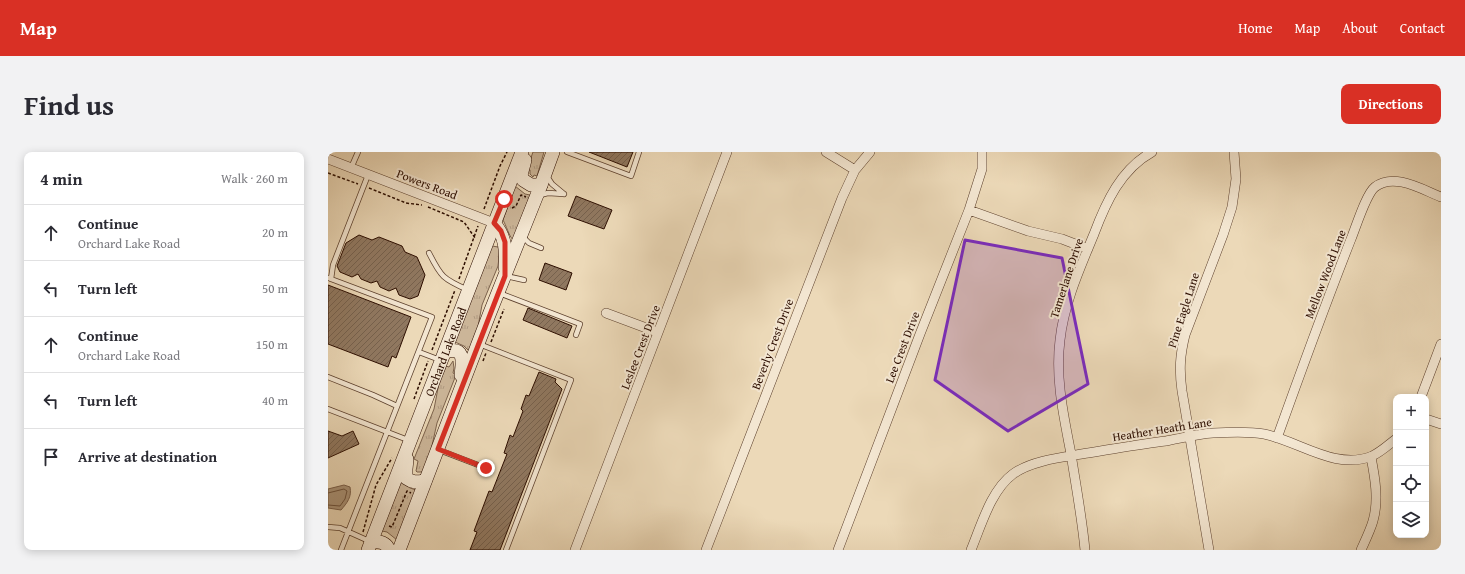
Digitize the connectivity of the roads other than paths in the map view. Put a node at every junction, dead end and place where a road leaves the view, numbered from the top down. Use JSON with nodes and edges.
{"nodes":[{"id":1,"x":358,"y":152,"type":"edge"},
{"id":2,"x":522,"y":152,"type":"edge"},
{"id":3,"x":527,"y":152,"type":"edge"},
{"id":4,"x":553,"y":152,"type":"edge"},
{"id":5,"x":567,"y":152,"type":"edge"},
{"id":6,"x":639,"y":152,"type":"edge"},
{"id":7,"x":728,"y":152,"type":"edge"},
{"id":8,"x":826,"y":152,"type":"edge"},
{"id":9,"x":870,"y":152,"type":"edge"},
{"id":10,"x":982,"y":152,"type":"edge"},
{"id":11,"x":1152,"y":152,"type":"edge"},
{"id":12,"x":1234,"y":152,"type":"edge"},
{"id":13,"x":328,"y":159,"type":"edge"},
{"id":14,"x":352,"y":168,"type":"junction"},
{"id":15,"x":855,"y":170,"type":"junction"},
{"id":16,"x":368,"y":175,"type":"junction"},
{"id":17,"x":538,"y":188,"type":"junction"},
{"id":18,"x":1441,"y":197,"type":"edge"},
{"id":19,"x":969,"y":210,"type":"junction"},
{"id":20,"x":494,"y":223,"type":"junction"},
{"id":21,"x":521,"y":235,"type":"junction"},
{"id":22,"x":541,"y":248,"type":"dead end"},
{"id":23,"x":1088,"y":249,"type":"junction"},
{"id":24,"x":429,"y":253,"type":"dead end"},
{"id":25,"x":505,"y":276,"type":"junction"},
{"id":26,"x":329,"y":278,"type":"edge"},
{"id":27,"x":524,"y":280,"type":"dead end"},
{"id":28,"x":468,"y":290,"type":"junction"},
{"id":29,"x":498,"y":293,"type":"junction"},
{"id":30,"x":606,"y":313,"type":"dead end"},
{"id":31,"x":657,"y":332,"type":"junction"},
{"id":32,"x":576,"y":335,"type":"dead end"},
{"id":33,"x":478,"y":344,"type":"junction"},
{"id":34,"x":1441,"y":344,"type":"edge"},
{"id":35,"x":419,"y":352,"type":"junction"},
{"id":36,"x":443,"y":356,"type":"junction"},
{"id":37,"x":328,"y":378,"type":"edge"},
{"id":38,"x":1422,"y":394,"type":"edge"},
{"id":39,"x":458,"y":397,"type":"junction"},
{"id":40,"x":397,"y":406,"type":"junction"},
{"id":41,"x":328,"y":409,"type":"edge"},
{"id":42,"x":1429,"y":420,"type":"edge"},
{"id":43,"x":1441,"y":424,"type":"edge"},
{"id":44,"x":387,"y":432,"type":"junction"},
{"id":45,"x":1190,"y":436,"type":"junction"},
{"id":46,"x":1278,"y":438,"type":"junction"},
{"id":47,"x":410,"y":441,"type":"junction"},
{"id":48,"x":1393,"y":441,"type":"edge"},
{"id":49,"x":438,"y":449,"type":"junction"},
{"id":50,"x":1071,"y":456,"type":"junction"},
{"id":51,"x":1371,"y":457,"type":"junction"},
{"id":52,"x":486,"y":468,"type":"dead end"},
{"id":53,"x":425,"y":481,"type":"junction"},
{"id":54,"x":328,"y":527,"type":"edge"},
{"id":55,"x":348,"y":531,"type":"junction"},
{"id":56,"x":369,"y":546,"type":"edge"},
{"id":57,"x":341,"y":550,"type":"edge"},
{"id":58,"x":389,"y":550,"type":"edge"},
{"id":59,"x":399,"y":550,"type":"edge"},
{"id":60,"x":506,"y":550,"type":"edge"},
{"id":61,"x":575,"y":550,"type":"edge"},
{"id":62,"x":706,"y":550,"type":"edge"},
{"id":63,"x":838,"y":550,"type":"edge"},
{"id":64,"x":971,"y":550,"type":"edge"},
{"id":65,"x":1085,"y":550,"type":"edge"},
{"id":66,"x":1209,"y":550,"type":"edge"},
{"id":67,"x":1361,"y":550,"type":"edge"}],
"edges":[{"from":1,"to":14,"type":"lane"},
{"from":2,"to":20,"type":"main road","name":"Orchard Lake Road"},
{"from":3,"to":17,"type":"main road"},
{"from":4,"to":17,"type":"main road"},
{"from":5,"to":6,"type":"lane"},
{"from":7,"to":31,"type":"street","name":"Leslee Crest Drive"},
{"from":8,"to":15,"type":"street"},
{"from":9,"to":15,"type":"street","name":"Beverly Crest Drive"},
{"from":10,"to":19,"type":"street","name":"Lee Crest Drive"},
{"from":11,"to":23,"type":"street","name":"Tamerlane Drive"},
{"from":12,"to":45,"type":"street","name":"Pine Eagle Lane"},
{"from":13,"to":14,"type":"street","name":"Powers Road"},
{"from":14,"to":16,"type":"street","name":"Powers Road"},
{"from":15,"to":62,"type":"street","name":"Beverly Crest Drive"},
{"from":16,"to":20,"type":"street","name":"Powers Road"},
{"from":16,"to":26,"type":"lane"},
{"from":17,"to":21,"type":"main road"},
{"from":18,"to":46,"type":"street","name":"Mellow Wood Lane"},
{"from":19,"to":23,"type":"street"},
{"from":19,"to":63,"type":"street","name":"Lee Crest Drive"},
{"from":20,"to":25,"type":"main road"},
{"from":20,"to":28,"type":"main road","name":"Orchard Lake Road"},
{"from":21,"to":22,"type":"lane"},
{"from":21,"to":25,"type":"main road"},
{"from":23,"to":50,"type":"street","name":"Tamerlane Drive"},
{"from":24,"to":28,"type":"lane"},
{"from":25,"to":27,"type":"lane"},
{"from":25,"to":29,"type":"main road"},
{"from":26,"to":35,"type":"lane"},
{"from":28,"to":36,"type":"main road","name":"Orchard Lake Road"},
{"from":29,"to":32,"type":"lane"},
{"from":29,"to":33,"type":"main road"},
{"from":30,"to":31,"type":"street"},
{"from":31,"to":61,"type":"street","name":"Leslee Crest Drive"},
{"from":33,"to":39,"type":"main road"},
{"from":33,"to":60,"type":"lane"},
{"from":34,"to":38,"type":"street"},
{"from":35,"to":36,"type":"lane"},
{"from":35,"to":40,"type":"lane"},
{"from":36,"to":39,"type":"main road"},
{"from":36,"to":47,"type":"main road","name":"Orchard Lake Road"},
{"from":37,"to":40,"type":"lane"},
{"from":39,"to":49,"type":"main road"},
{"from":40,"to":44,"type":"lane"},
{"from":41,"to":44,"type":"lane"},
{"from":42,"to":43,"type":"street"},
{"from":44,"to":47,"type":"lane"},
{"from":44,"to":55,"type":"lane"},
{"from":45,"to":46,"type":"street","name":"Heather Heath Lane"},
{"from":45,"to":50,"type":"street","name":"Heather Heath Lane"},
{"from":45,"to":66,"type":"street","name":"Pine Eagle Lane"},
{"from":46,"to":51,"type":"street","name":"Heather Heath Lane"},
{"from":47,"to":53,"type":"main road"},
{"from":47,"to":56,"type":"main road","name":"Orchard Lake Road"},
{"from":48,"to":51,"type":"street","name":"Heather Heath Lane"},
{"from":49,"to":52,"type":"lane"},
{"from":49,"to":53,"type":"main road"},
{"from":50,"to":64,"type":"street","name":"Heather Heath Lane"},
{"from":50,"to":65,"type":"street","name":"Tamerlane Drive"},
{"from":51,"to":67,"type":"street"},
{"from":53,"to":59,"type":"main road"},
{"from":54,"to":55,"type":"lane"},
{"from":55,"to":56,"type":"lane"},
{"from":55,"to":57,"type":"lane"},
{"from":56,"to":58,"type":"main road"}]}
